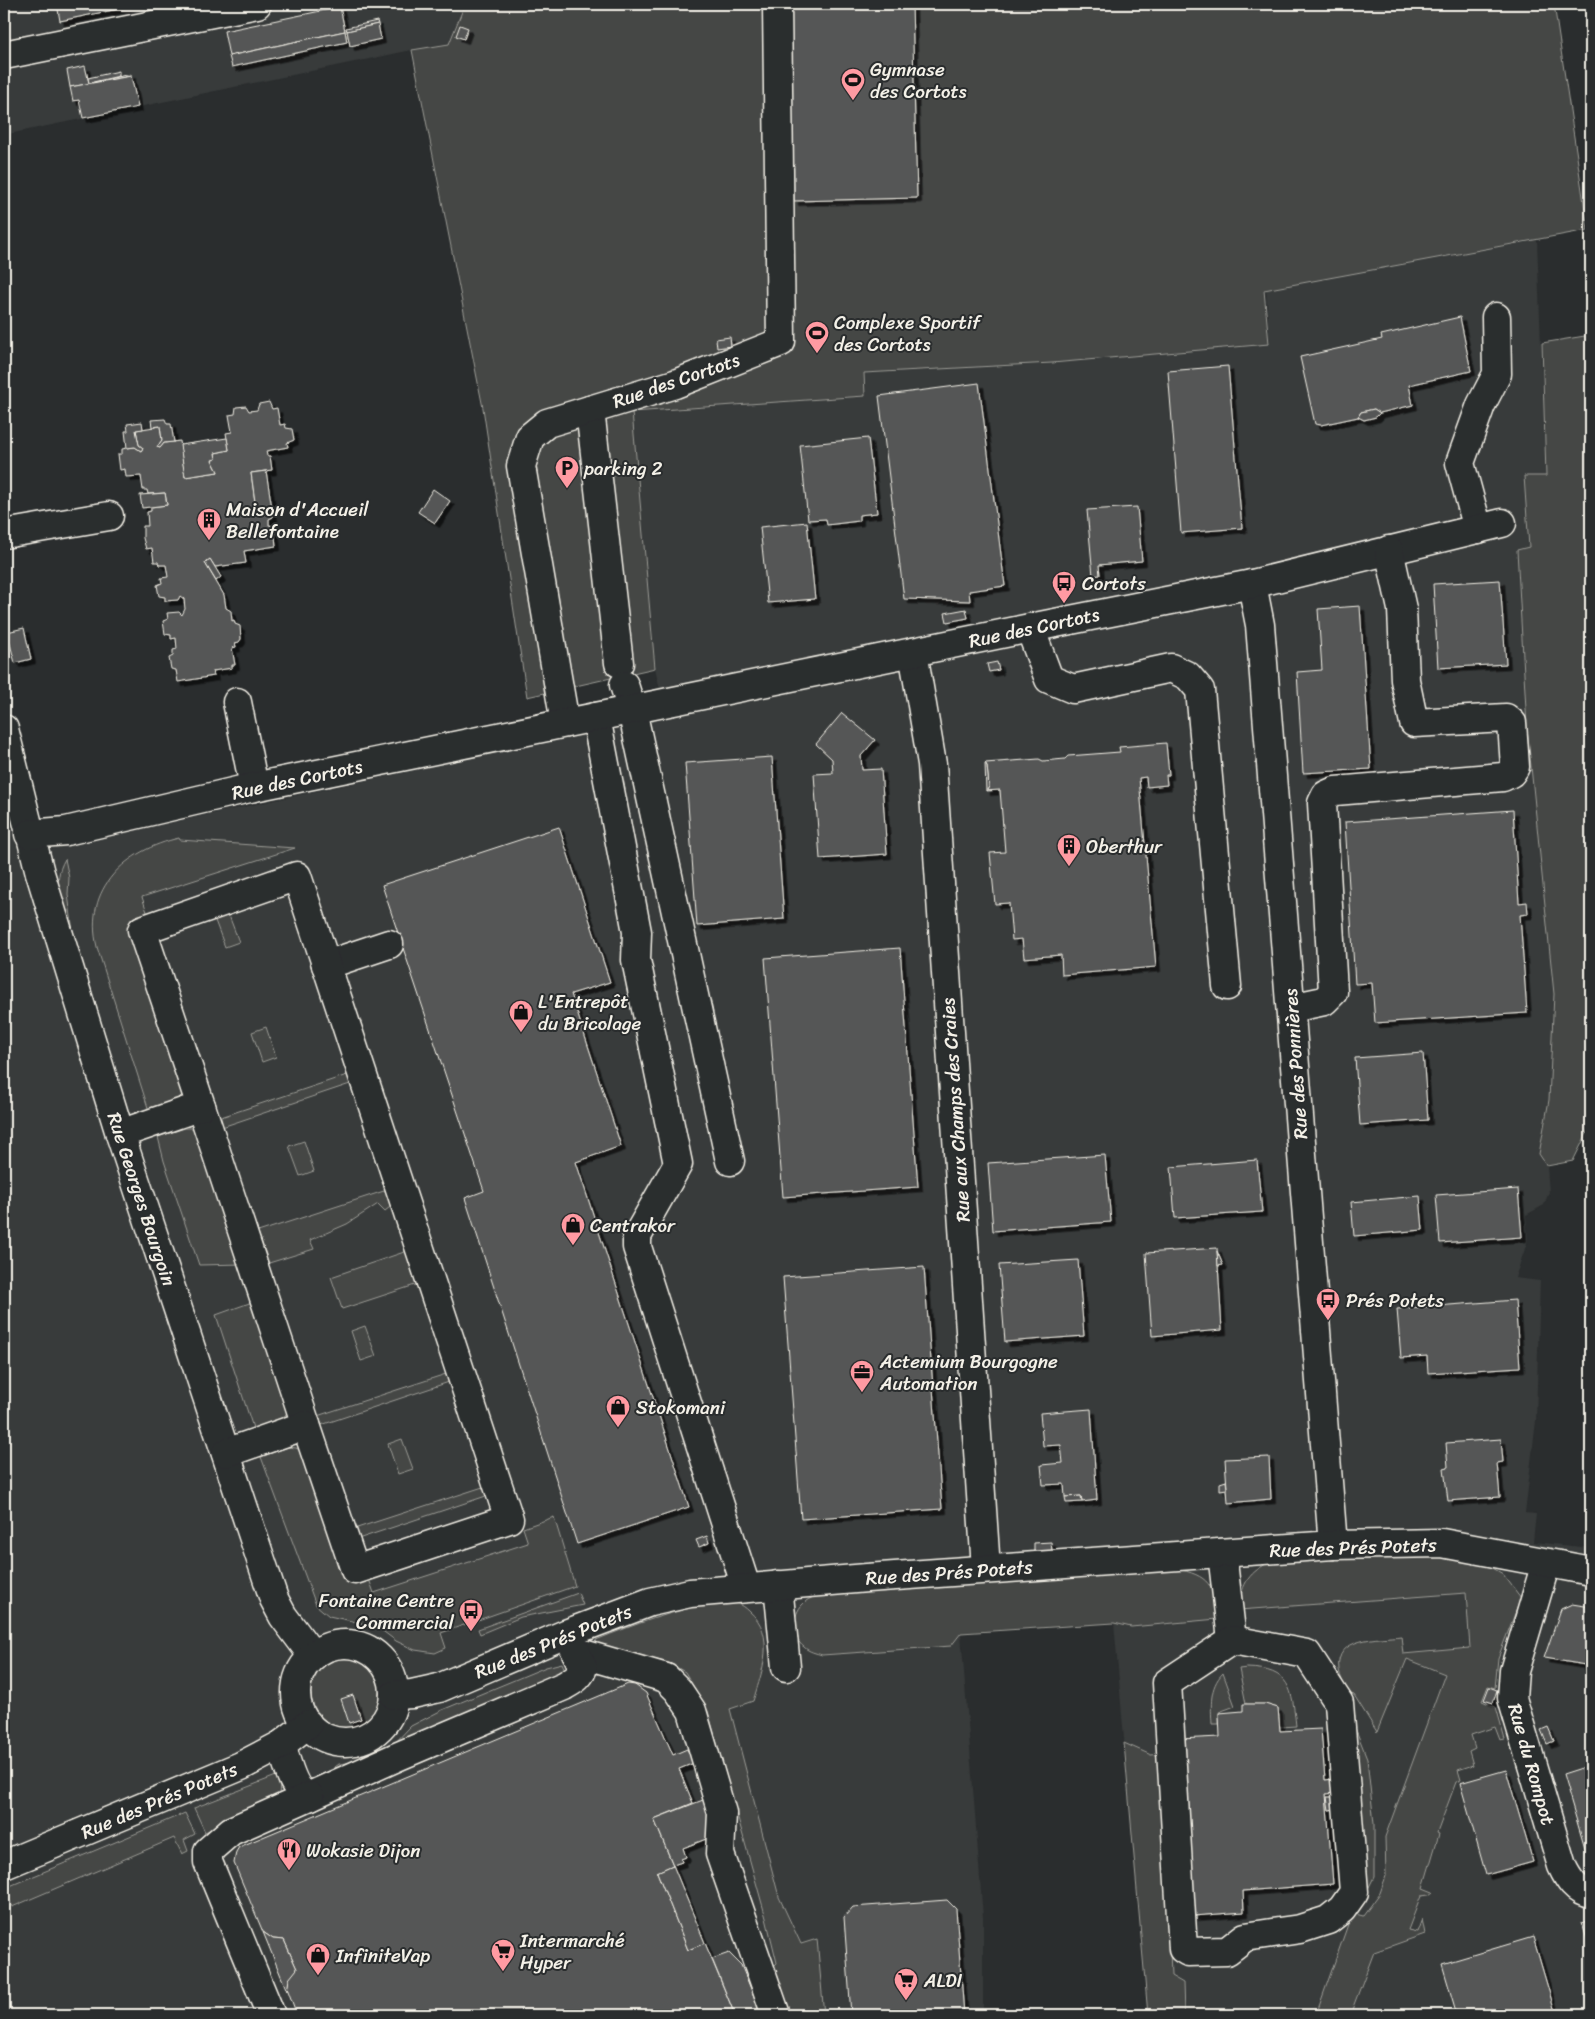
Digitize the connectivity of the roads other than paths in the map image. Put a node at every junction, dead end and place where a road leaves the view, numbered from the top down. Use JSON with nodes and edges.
{"nodes":[{"id":1,"x":256,"y":4,"type":"edge"},
{"id":2,"x":776,"y":4,"type":"edge"},
{"id":3,"x":4,"y":56,"type":"edge"},
{"id":4,"x":1496,"y":317,"type":"dead end"},
{"id":5,"x":590,"y":410,"type":"junction"},
{"id":6,"x":110,"y":516,"type":"dead end"},
{"id":7,"x":4,"y":534,"type":"edge"},
{"id":8,"x":1389,"y":550,"type":"junction"},
{"id":9,"x":1252,"y":584,"type":"junction"},
{"id":10,"x":1030,"y":628,"type":"junction"},
{"id":11,"x":913,"y":652,"type":"junction"},
{"id":12,"x":625,"y":686,"type":"junction"},
{"id":13,"x":237,"y":702,"type":"dead end"},
{"id":14,"x":596,"y":717,"type":"junction"},
{"id":15,"x":565,"y":723,"type":"junction"},
{"id":16,"x":4,"y":730,"type":"edge"},
{"id":17,"x":254,"y":787,"type":"junction"},
{"id":18,"x":29,"y":834,"type":"junction"},
{"id":19,"x":389,"y":944,"type":"dead end"},
{"id":20,"x":326,"y":965,"type":"junction"},
{"id":21,"x":1227,"y":986,"type":"dead end"},
{"id":22,"x":1291,"y":1008,"type":"junction"},
{"id":23,"x":201,"y":1106,"type":"junction"},
{"id":24,"x":120,"y":1134,"type":"junction"},
{"id":25,"x":730,"y":1161,"type":"dead end"},
{"id":26,"x":306,"y":1425,"type":"junction"},
{"id":27,"x":226,"y":1453,"type":"junction"},
{"id":28,"x":1333,"y":1545,"type":"junction"},
{"id":29,"x":1222,"y":1553,"type":"junction"},
{"id":30,"x":1533,"y":1560,"type":"junction"},
{"id":31,"x":986,"y":1569,"type":"junction"},
{"id":32,"x":1591,"y":1571,"type":"edge"},
{"id":33,"x":778,"y":1585,"type":"junction"},
{"id":34,"x":746,"y":1588,"type":"junction"},
{"id":35,"x":1232,"y":1640,"type":"junction"},
{"id":36,"x":572,"y":1642,"type":"junction"},
{"id":37,"x":313,"y":1656,"type":"junction"},
{"id":38,"x":786,"y":1667,"type":"dead end"},
{"id":39,"x":394,"y":1695,"type":"junction"},
{"id":40,"x":308,"y":1724,"type":"junction"},
{"id":41,"x":281,"y":1745,"type":"junction"},
{"id":42,"x":310,"y":1796,"type":"junction"},
{"id":43,"x":4,"y":1865,"type":"edge"},
{"id":44,"x":1591,"y":1894,"type":"edge"},
{"id":45,"x":271,"y":2015,"type":"edge"},
{"id":46,"x":776,"y":2015,"type":"edge"}],
"edges":[{"from":1,"to":3,"type":"street"},
{"from":2,"to":5,"type":"street","name":"Rue des Cortots"},
{"from":4,"to":8,"type":"street","name":"Rue des Cortots"},
{"from":5,"to":12,"type":"street"},
{"from":5,"to":15,"type":"street","name":"Rue des Cortots"},
{"from":6,"to":7,"type":"street"},
{"from":8,"to":9,"type":"street","name":"Rue des Cortots"},
{"from":8,"to":22,"type":"street"},
{"from":9,"to":10,"type":"street","name":"Rue des Cortots"},
{"from":9,"to":22,"type":"street","name":"Rue des Ponnières"},
{"from":10,"to":11,"type":"street","name":"Rue des Cortots"},
{"from":10,"to":21,"type":"street"},
{"from":11,"to":12,"type":"street","name":"Rue des Cortots"},
{"from":11,"to":31,"type":"street","name":"Rue aux Champs des Craies"},
{"from":12,"to":14,"type":"street","name":"Rue des Cortots"},
{"from":12,"to":25,"type":"street"},
{"from":13,"to":17,"type":"street"},
{"from":14,"to":15,"type":"street","name":"Rue des Cortots"},
{"from":14,"to":34,"type":"street"},
{"from":15,"to":17,"type":"street","name":"Rue des Cortots"},
{"from":16,"to":18,"type":"street","name":"Rue Georges Bourgoin"},
{"from":17,"to":18,"type":"street","name":"Rue des Cortots"},
{"from":18,"to":24,"type":"street","name":"Rue Georges Bourgoin"},
{"from":19,"to":20,"type":"street"},
{"from":20,"to":23,"type":"street"},
{"from":20,"to":26,"type":"street"},
{"from":22,"to":28,"type":"street","name":"Rue des Ponnières"},
{"from":23,"to":24,"type":"street"},
{"from":23,"to":26,"type":"street"},
{"from":24,"to":27,"type":"street","name":"Rue Georges Bourgoin"},
{"from":26,"to":27,"type":"street"},
{"from":27,"to":37,"type":"street","name":"Rue Georges Bourgoin"},
{"from":28,"to":29,"type":"street","name":"Rue des Prés Potets"},
{"from":28,"to":30,"type":"street","name":"Rue des Prés Potets"},
{"from":29,"to":31,"type":"street","name":"Rue des Prés Potets"},
{"from":29,"to":35,"type":"street"},
{"from":30,"to":32,"type":"street"},
{"from":30,"to":44,"type":"street","name":"Rue du Rompot"},
{"from":31,"to":33,"type":"street","name":"Rue des Prés Potets"},
{"from":33,"to":34,"type":"street","name":"Rue des Prés Potets"},
{"from":33,"to":38,"type":"street"},
{"from":34,"to":36,"type":"street","name":"Rue des Prés Potets"},
{"from":35,"to":35,"type":"street"},
{"from":36,"to":39,"type":"street","name":"Rue des Prés Potets"},
{"from":36,"to":42,"type":"street"},
{"from":36,"to":46,"type":"street"},
{"from":37,"to":39,"type":"street"},
{"from":37,"to":40,"type":"street"},
{"from":39,"to":40,"type":"street"},
{"from":40,"to":41,"type":"street","name":"Rue des Prés Potets"},
{"from":41,"to":42,"type":"street"},
{"from":41,"to":43,"type":"street","name":"Rue des Prés Potets"},
{"from":42,"to":45,"type":"street"}]}
